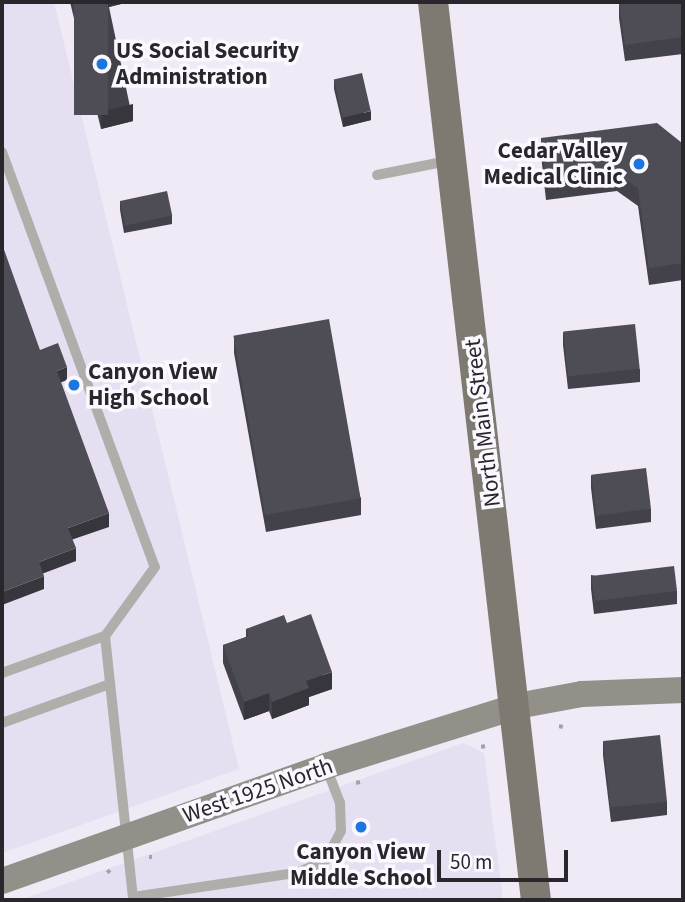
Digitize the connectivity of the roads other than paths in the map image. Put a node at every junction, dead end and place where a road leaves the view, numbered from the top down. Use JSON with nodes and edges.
{"nodes":[{"id":1,"x":433,"y":2,"type":"edge"},
{"id":2,"x":2,"y":152,"type":"edge"},
{"id":3,"x":452,"y":160,"type":"junction"},
{"id":4,"x":377,"y":175,"type":"dead end"},
{"id":5,"x":104,"y":636,"type":"junction"},
{"id":6,"x":2,"y":673,"type":"edge"},
{"id":7,"x":110,"y":684,"type":"junction"},
{"id":8,"x":683,"y":691,"type":"edge"},
{"id":9,"x":517,"y":706,"type":"junction"},
{"id":10,"x":2,"y":723,"type":"edge"},
{"id":11,"x":326,"y":766,"type":"junction"},
{"id":12,"x":126,"y":838,"type":"junction"},
{"id":13,"x":2,"y":881,"type":"edge"},
{"id":14,"x":133,"y":899,"type":"edge"},
{"id":15,"x":536,"y":900,"type":"edge"}],
"edges":[{"from":1,"to":3,"type":"main road","name":"North Main Street"},
{"from":2,"to":5,"type":"lane"},
{"from":3,"to":4,"type":"lane"},
{"from":3,"to":9,"type":"main road","name":"North Main Street"},
{"from":5,"to":6,"type":"lane"},
{"from":5,"to":7,"type":"lane"},
{"from":7,"to":10,"type":"lane"},
{"from":7,"to":12,"type":"lane"},
{"from":8,"to":9,"type":"street","name":"West 1925 North"},
{"from":9,"to":11,"type":"street","name":"West 1925 North"},
{"from":9,"to":15,"type":"main road","name":"North Main Street"},
{"from":11,"to":12,"type":"street","name":"West 1925 North"},
{"from":11,"to":14,"type":"lane"},
{"from":12,"to":13,"type":"street","name":"West 1925 North"},
{"from":12,"to":14,"type":"lane"}]}
